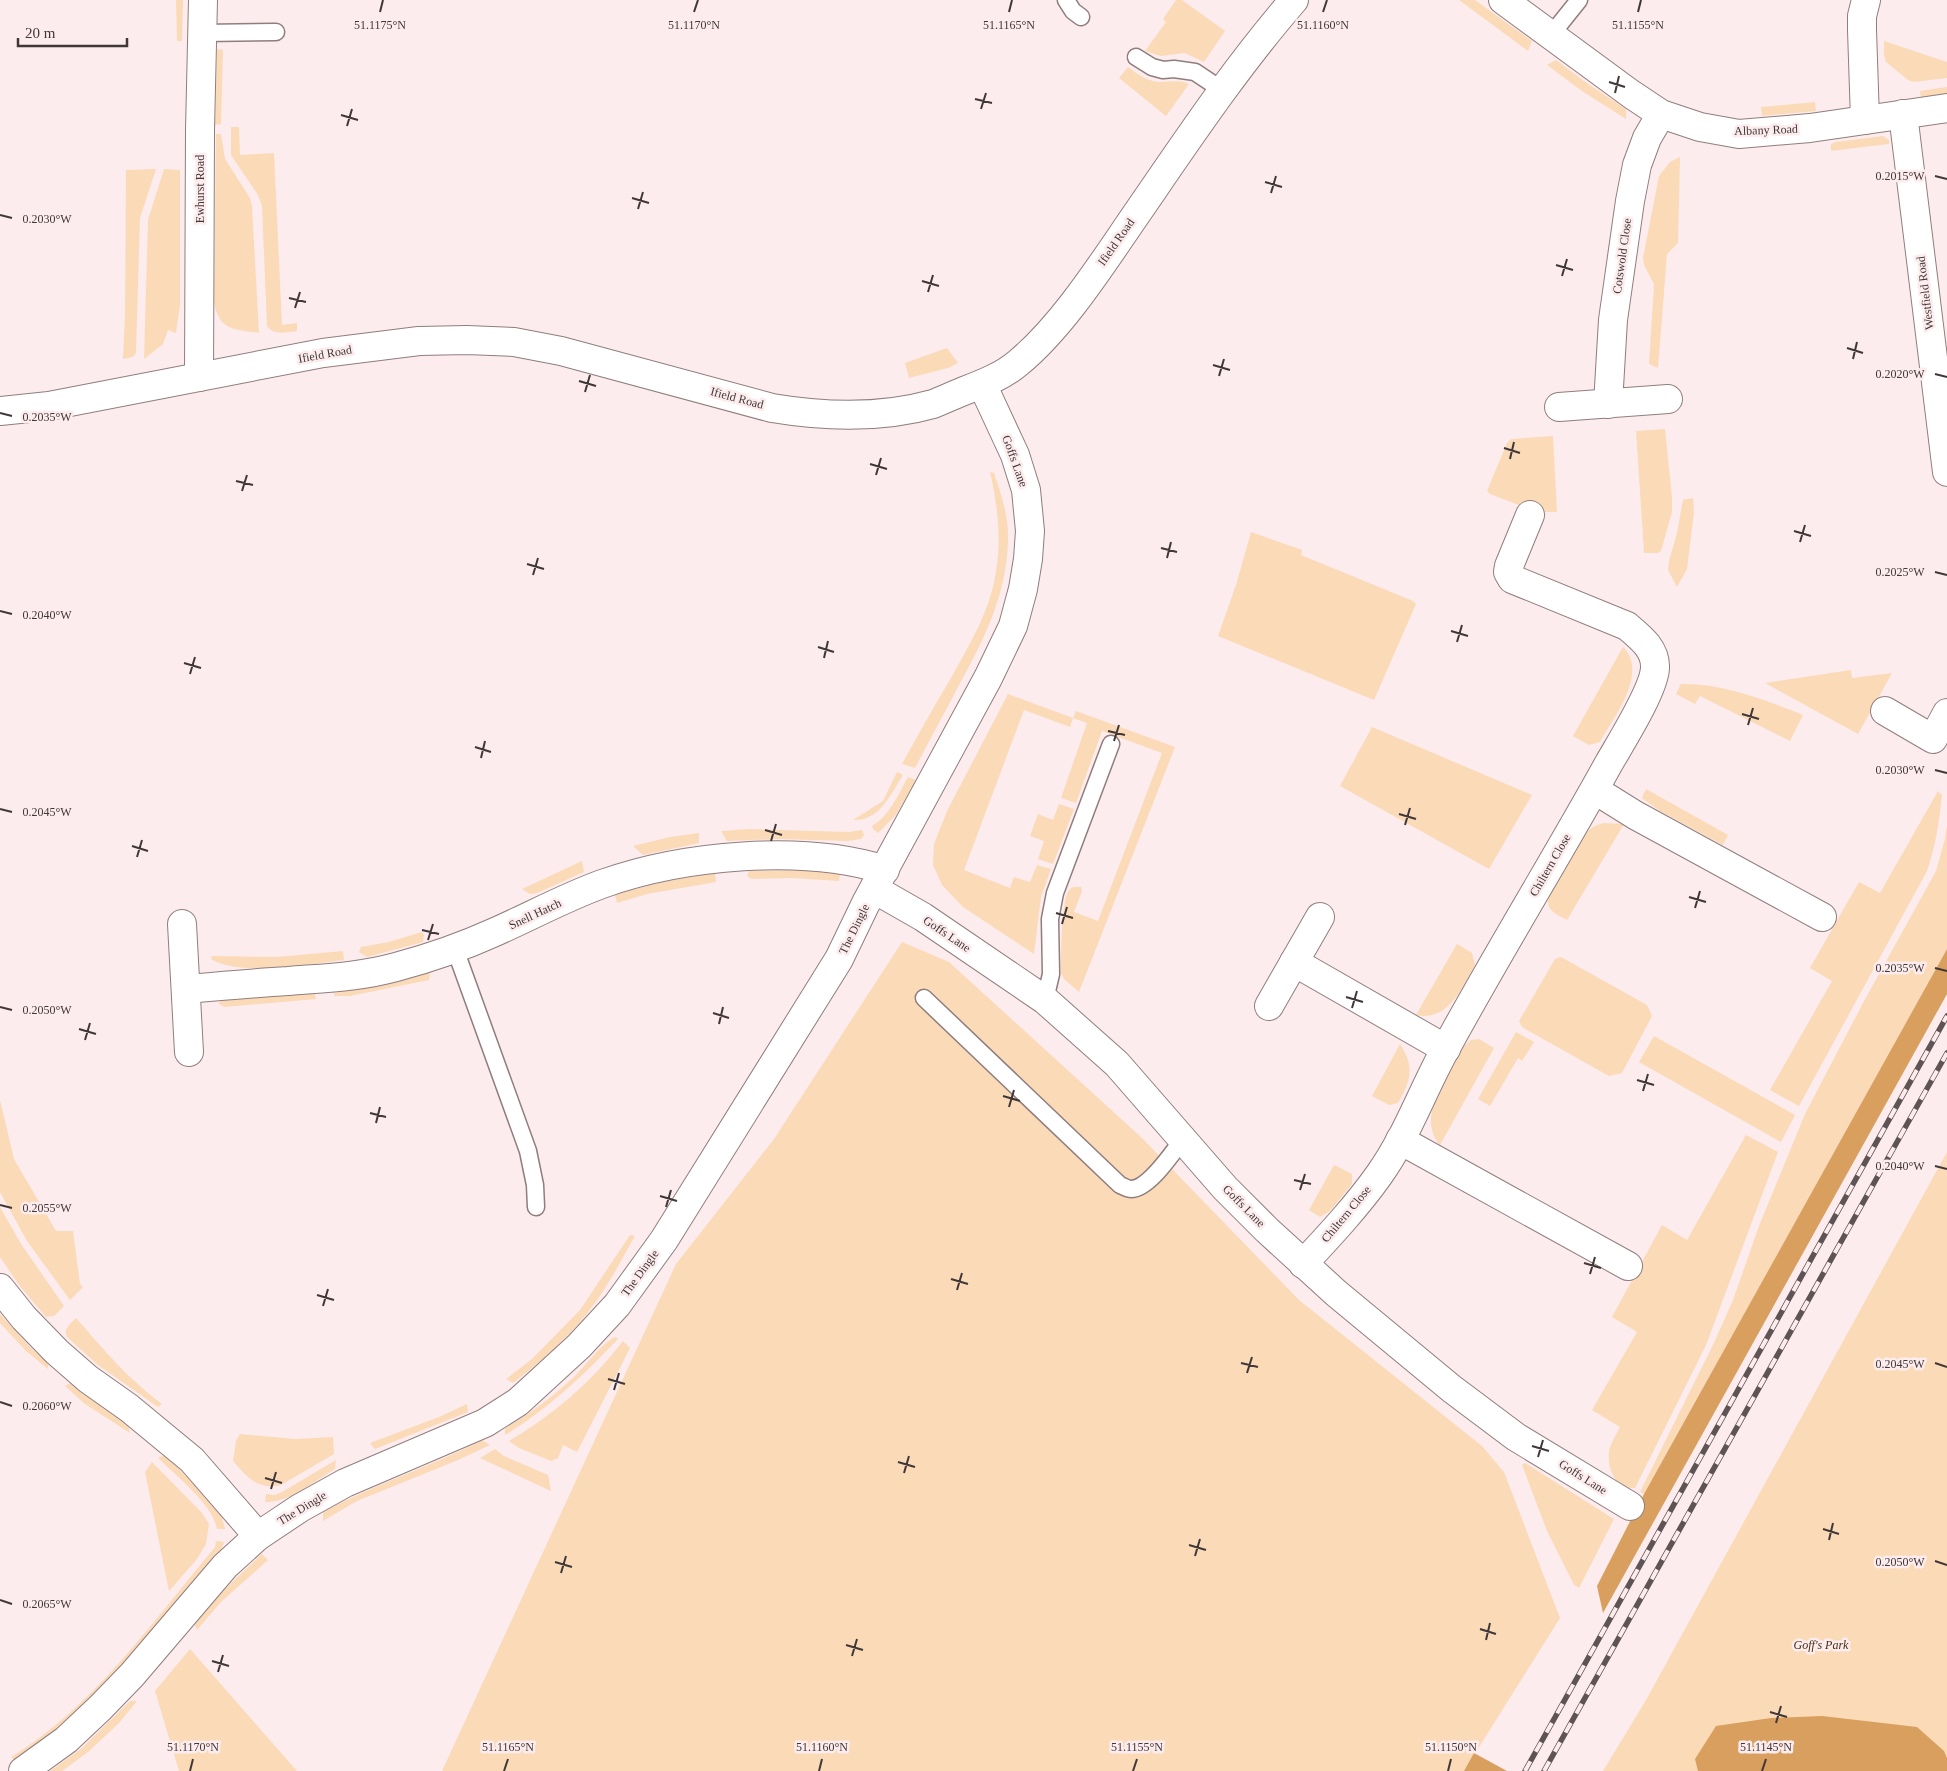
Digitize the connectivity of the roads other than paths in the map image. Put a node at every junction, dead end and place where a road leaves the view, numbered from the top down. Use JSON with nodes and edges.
{"nodes":[{"id":1,"x":203,"y":0,"type":"edge"},
{"id":2,"x":1066,"y":0,"type":"edge"},
{"id":3,"x":1294,"y":0,"type":"edge"},
{"id":4,"x":1503,"y":0,"type":"edge"},
{"id":5,"x":1579,"y":0,"type":"edge"},
{"id":6,"x":1866,"y":0,"type":"edge"},
{"id":7,"x":1082,"y":17,"type":"dead end"},
{"id":8,"x":276,"y":32,"type":"dead end"},
{"id":9,"x":203,"y":33,"type":"junction"},
{"id":10,"x":1551,"y":35,"type":"junction"},
{"id":11,"x":1136,"y":57,"type":"dead end"},
{"id":12,"x":1222,"y":90,"type":"junction"},
{"id":13,"x":1947,"y":108,"type":"edge"},
{"id":14,"x":1662,"y":114,"type":"junction"},
{"id":15,"x":1903,"y":114,"type":"junction"},
{"id":16,"x":1865,"y":120,"type":"junction"},
{"id":17,"x":199,"y":377,"type":"junction"},
{"id":18,"x":982,"y":384,"type":"junction"},
{"id":19,"x":1668,"y":399,"type":"dead end"},
{"id":20,"x":1608,"y":404,"type":"junction"},
{"id":21,"x":1559,"y":407,"type":"dead end"},
{"id":22,"x":0,"y":411,"type":"edge"},
{"id":23,"x":1947,"y":472,"type":"edge"},
{"id":24,"x":1530,"y":515,"type":"dead end"},
{"id":25,"x":1885,"y":711,"type":"dead end"},
{"id":26,"x":1947,"y":714,"type":"edge"},
{"id":27,"x":1111,"y":744,"type":"dead end"},
{"id":28,"x":1595,"y":790,"type":"junction"},
{"id":29,"x":879,"y":880,"type":"junction"},
{"id":30,"x":1320,"y":917,"type":"dead end"},
{"id":31,"x":1822,"y":917,"type":"dead end"},
{"id":32,"x":182,"y":924,"type":"dead end"},
{"id":33,"x":455,"y":949,"type":"junction"},
{"id":34,"x":1294,"y":962,"type":"junction"},
{"id":35,"x":186,"y":989,"type":"junction"},
{"id":36,"x":924,"y":998,"type":"dead end"},
{"id":37,"x":1045,"y":1000,"type":"junction"},
{"id":38,"x":1268,"y":1006,"type":"dead end"},
{"id":39,"x":1446,"y":1049,"type":"junction"},
{"id":40,"x":189,"y":1052,"type":"dead end"},
{"id":41,"x":1183,"y":1139,"type":"junction"},
{"id":42,"x":1400,"y":1140,"type":"junction"},
{"id":43,"x":536,"y":1207,"type":"dead end"},
{"id":44,"x":1303,"y":1264,"type":"junction"},
{"id":45,"x":1628,"y":1266,"type":"dead end"},
{"id":46,"x":0,"y":1288,"type":"edge"},
{"id":47,"x":1630,"y":1506,"type":"dead end"},
{"id":48,"x":258,"y":1536,"type":"junction"},
{"id":49,"x":23,"y":1771,"type":"edge"}],
"edges":[{"from":1,"to":9,"type":"street","name":"Ewhurst Road"},
{"from":2,"to":7,"type":"lane"},
{"from":3,"to":12,"type":"street","name":"Ifield Road"},
{"from":4,"to":10,"type":"street","name":"Albany Road"},
{"from":5,"to":10,"type":"lane"},
{"from":6,"to":16,"type":"street"},
{"from":8,"to":9,"type":"lane"},
{"from":9,"to":17,"type":"street","name":"Ewhurst Road"},
{"from":10,"to":14,"type":"street","name":"Albany Road"},
{"from":11,"to":12,"type":"lane"},
{"from":12,"to":18,"type":"street","name":"Ifield Road"},
{"from":13,"to":15,"type":"street","name":"Albany Road"},
{"from":14,"to":16,"type":"street","name":"Albany Road"},
{"from":14,"to":20,"type":"street","name":"Cotswold Close"},
{"from":15,"to":16,"type":"street","name":"Albany Road"},
{"from":15,"to":23,"type":"street","name":"Westfield Road"},
{"from":17,"to":18,"type":"street","name":"Ifield Road"},
{"from":17,"to":22,"type":"street","name":"Ifield Road"},
{"from":18,"to":29,"type":"street","name":"Goffs Lane"},
{"from":19,"to":20,"type":"street"},
{"from":20,"to":21,"type":"street"},
{"from":24,"to":28,"type":"street","name":"Chiltern Close"},
{"from":25,"to":26,"type":"street"},
{"from":27,"to":37,"type":"lane"},
{"from":28,"to":31,"type":"street"},
{"from":28,"to":39,"type":"street","name":"Chiltern Close"},
{"from":29,"to":33,"type":"street","name":"Snell Hatch"},
{"from":29,"to":37,"type":"street","name":"Goffs Lane"},
{"from":29,"to":48,"type":"street","name":"The Dingle"},
{"from":30,"to":34,"type":"street"},
{"from":32,"to":35,"type":"street"},
{"from":33,"to":35,"type":"street","name":"Snell Hatch"},
{"from":33,"to":43,"type":"lane"},
{"from":34,"to":38,"type":"street"},
{"from":34,"to":39,"type":"street"},
{"from":35,"to":40,"type":"street"},
{"from":36,"to":41,"type":"lane"},
{"from":37,"to":41,"type":"street","name":"Goffs Lane"},
{"from":39,"to":42,"type":"street","name":"Chiltern Close"},
{"from":41,"to":44,"type":"street","name":"Goffs Lane"},
{"from":42,"to":44,"type":"street","name":"Chiltern Close"},
{"from":42,"to":45,"type":"street"},
{"from":44,"to":47,"type":"street","name":"Goffs Lane"},
{"from":46,"to":48,"type":"street"},
{"from":48,"to":49,"type":"street","name":"The Dingle"}]}
